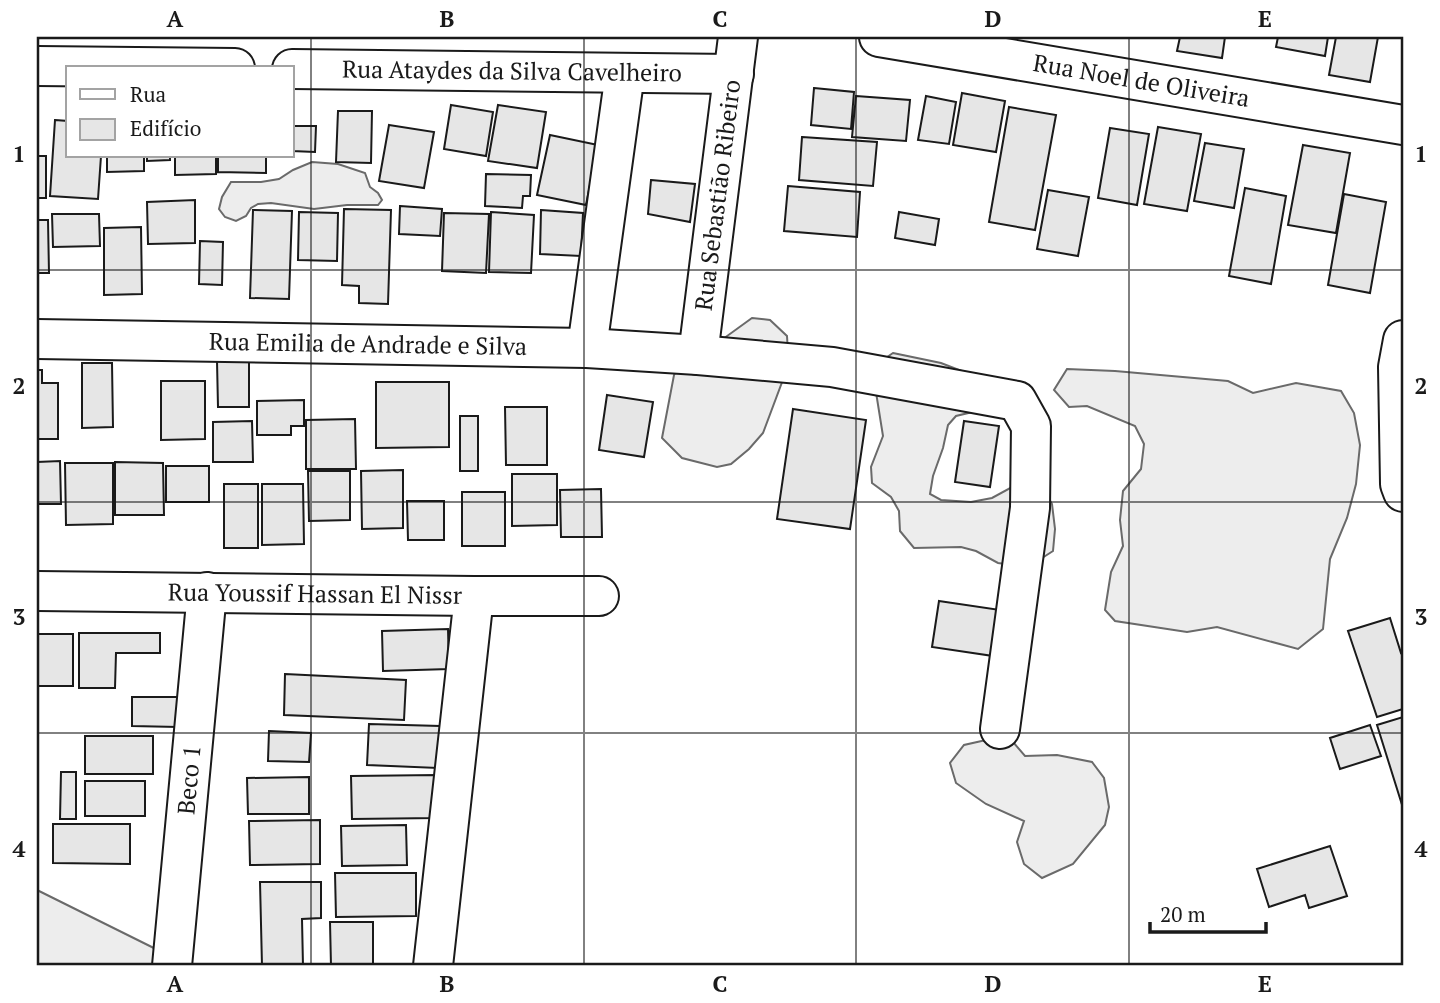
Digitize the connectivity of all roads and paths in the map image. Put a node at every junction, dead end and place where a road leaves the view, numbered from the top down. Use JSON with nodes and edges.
{"nodes":[{"id":1,"x":738,"y":37,"type":"edge"},
{"id":2,"x":879,"y":37,"type":"edge"},
{"id":3,"x":37,"y":66,"type":"edge"},
{"id":4,"x":66,"y":66,"type":"edge"},
{"id":5,"x":294,"y":69,"type":"edge"},
{"id":6,"x":625,"y":73,"type":"junction"},
{"id":7,"x":734,"y":74,"type":"junction"},
{"id":8,"x":1403,"y":125,"type":"edge"},
{"id":9,"x":37,"y":339,"type":"edge"},
{"id":10,"x":1403,"y":340,"type":"edge"},
{"id":11,"x":587,"y":348,"type":"junction"},
{"id":12,"x":698,"y":355,"type":"junction"},
{"id":13,"x":1403,"y":492,"type":"edge"},
{"id":14,"x":37,"y":591,"type":"edge"},
{"id":15,"x":207,"y":592,"type":"junction"},
{"id":16,"x":474,"y":596,"type":"junction"},
{"id":17,"x":599,"y":596,"type":"dead end"},
{"id":18,"x":1000,"y":729,"type":"dead end"},
{"id":19,"x":172,"y":966,"type":"edge"},
{"id":20,"x":433,"y":966,"type":"edge"}],
"edges":[{"from":1,"to":7,"type":"street","name":"Rua Sebastião Ribeiro"},
{"from":2,"to":8,"type":"street","name":"Rua Noel de Oliveira"},
{"from":3,"to":4,"type":"street"},
{"from":5,"to":6,"type":"street","name":"Rua Ataydes da Silva Cavelheiro"},
{"from":6,"to":7,"type":"street","name":"Rua Ataydes da Silva Cavelheiro"},
{"from":6,"to":11,"type":"street"},
{"from":7,"to":12,"type":"street","name":"Rua Sebastião Ribeiro"},
{"from":9,"to":11,"type":"street","name":"Rua Emilia de Andrade e Silva"},
{"from":10,"to":13,"type":"street"},
{"from":11,"to":12,"type":"street","name":"Rua Emilia de Andrade e Silva"},
{"from":12,"to":18,"type":"street","name":"Rua Emilia de Andrade e Silva"},
{"from":14,"to":15,"type":"street","name":"Rua Youssif Hassan El Nissr"},
{"from":15,"to":16,"type":"street","name":"Rua Youssif Hassan El Nissr"},
{"from":15,"to":19,"type":"street","name":"Beco 1"},
{"from":16,"to":17,"type":"street"},
{"from":16,"to":20,"type":"street","name":"Rua Youssif Hassan El Nissr"}]}
